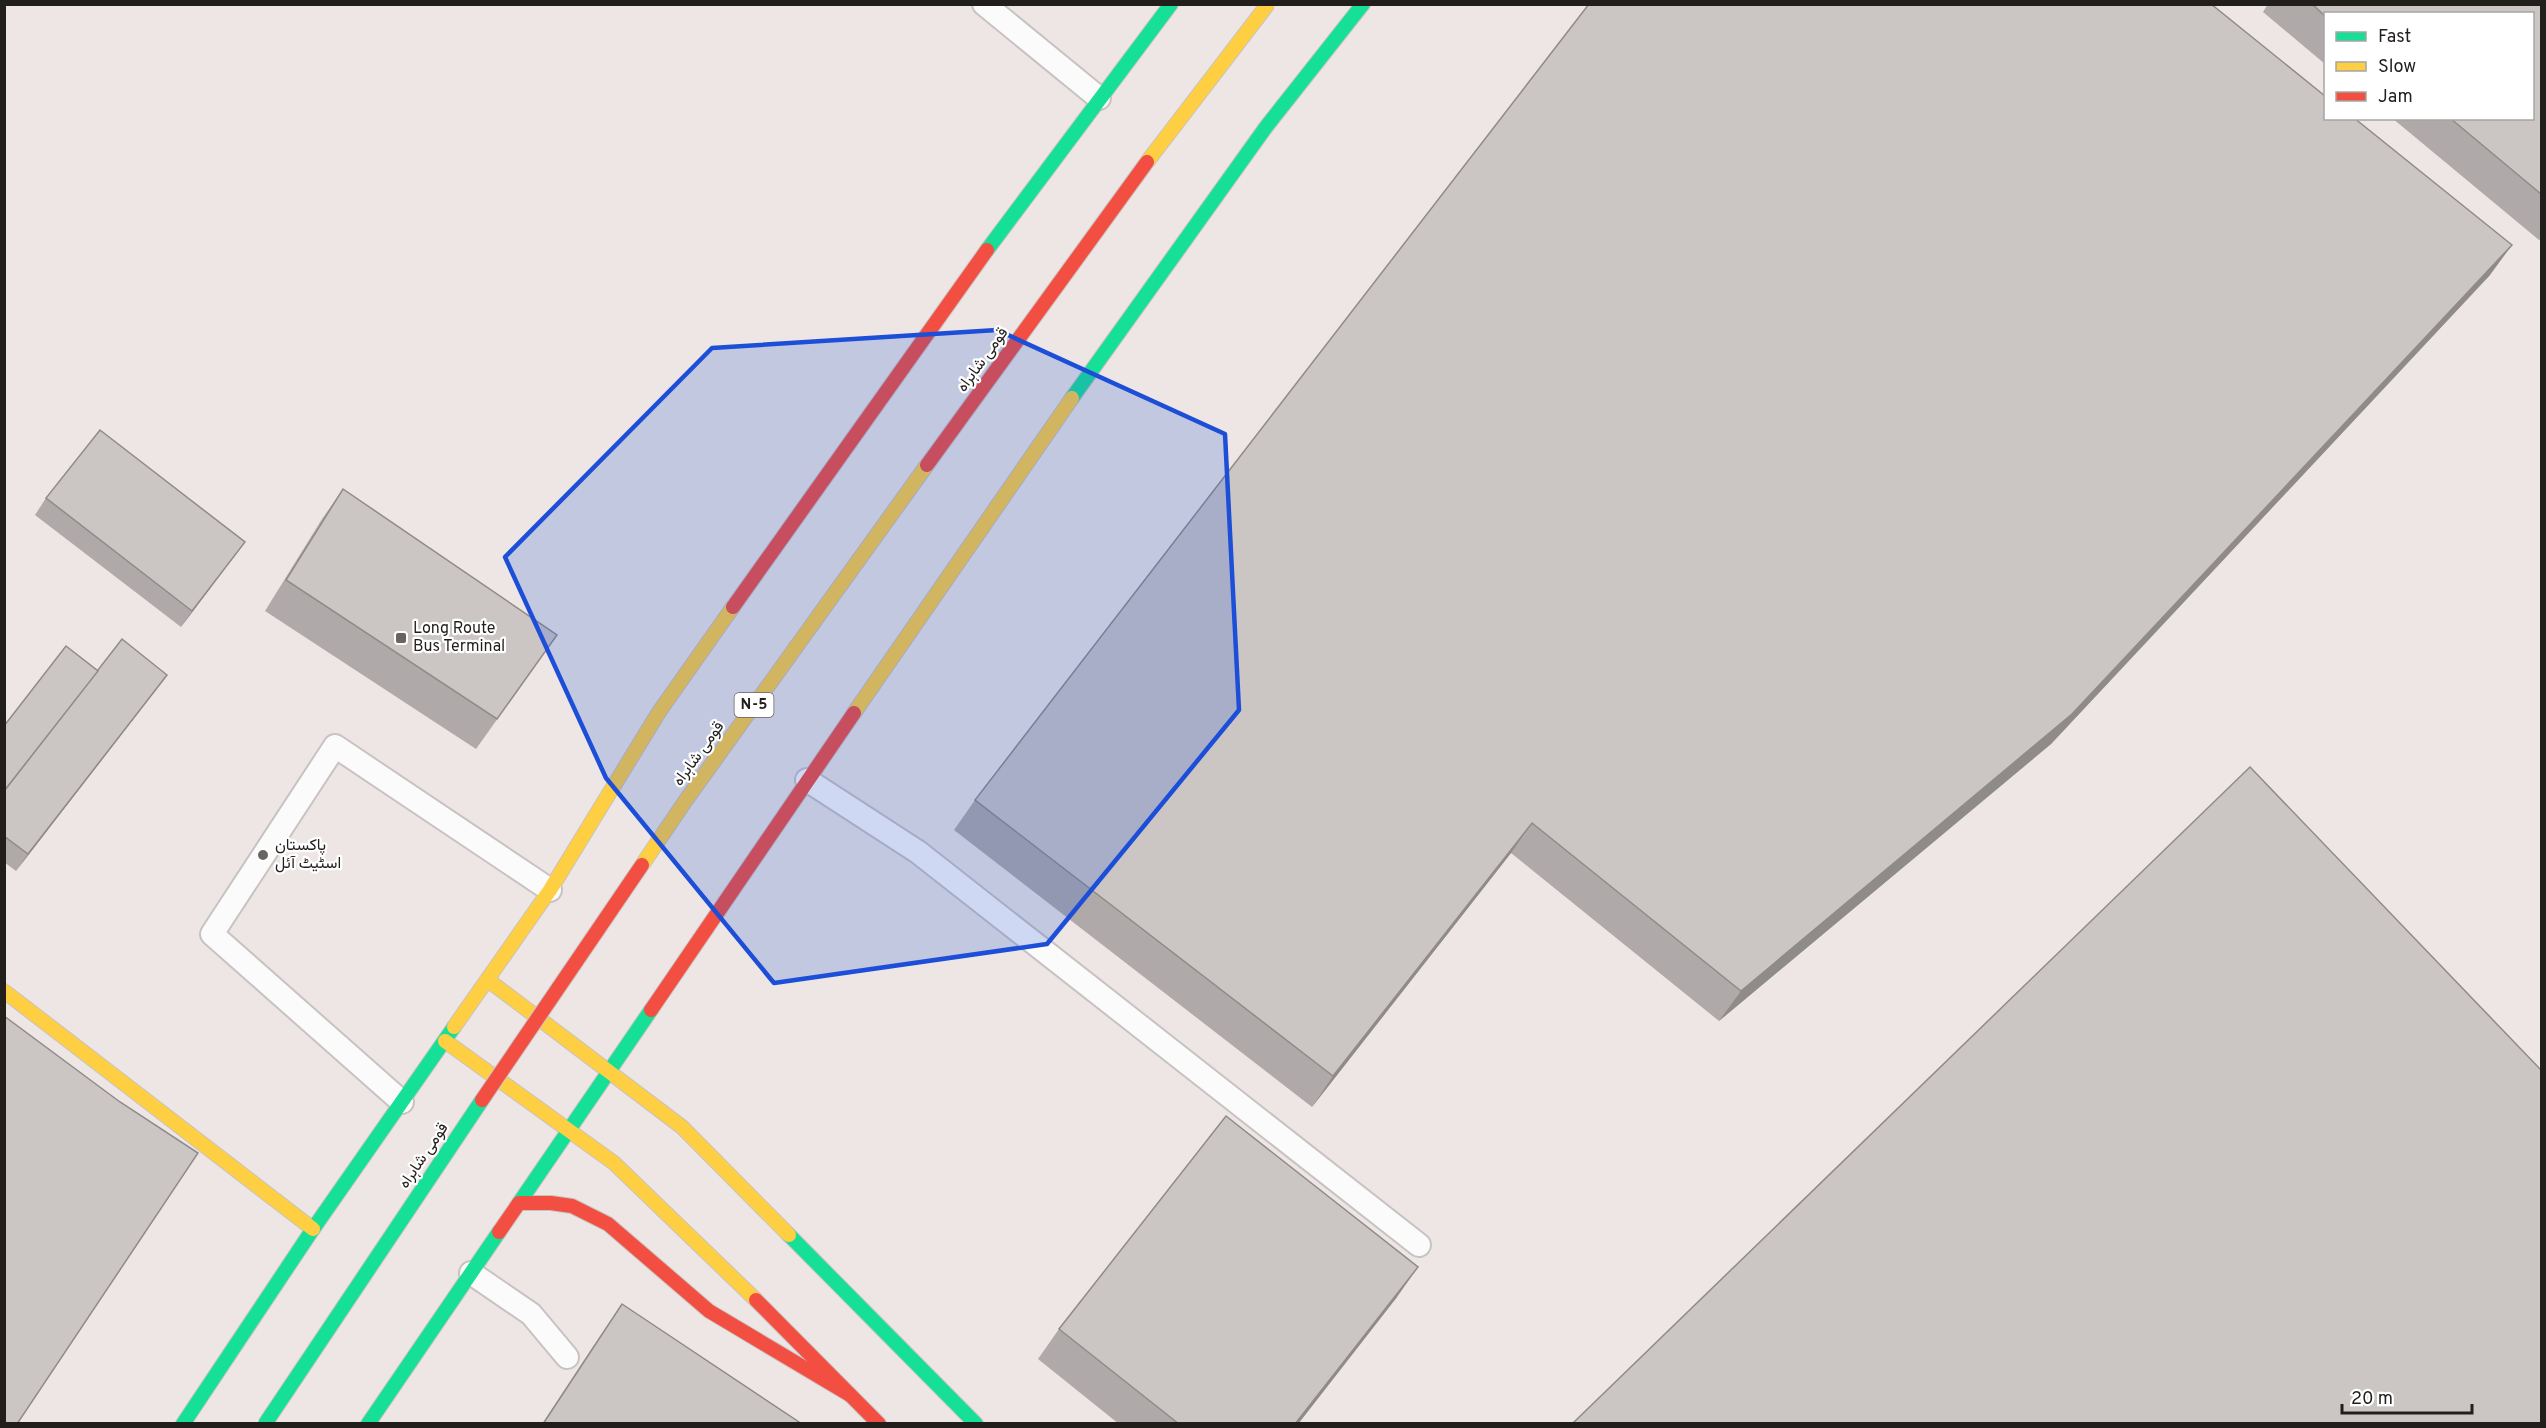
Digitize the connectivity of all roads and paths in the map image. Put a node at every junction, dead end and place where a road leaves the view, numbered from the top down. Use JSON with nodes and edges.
{"nodes":[{"id":1,"x":984,"y":4,"type":"edge"},
{"id":2,"x":1171,"y":4,"type":"edge"},
{"id":3,"x":1268,"y":4,"type":"edge"},
{"id":4,"x":1363,"y":4,"type":"edge"},
{"id":5,"x":1099,"y":98,"type":"junction"},
{"id":6,"x":807,"y":780,"type":"junction"},
{"id":7,"x":550,"y":890,"type":"junction"},
{"id":8,"x":488,"y":980,"type":"junction"},
{"id":9,"x":4,"y":991,"type":"edge"},
{"id":10,"x":445,"y":1041,"type":"junction"},
{"id":11,"x":610,"y":1071,"type":"junction"},
{"id":12,"x":402,"y":1102,"type":"junction"},
{"id":13,"x":568,"y":1131,"type":"junction"},
{"id":14,"x":519,"y":1203,"type":"junction"},
{"id":15,"x":313,"y":1229,"type":"junction"},
{"id":16,"x":1419,"y":1245,"type":"dead end"},
{"id":17,"x":471,"y":1273,"type":"junction"},
{"id":18,"x":567,"y":1357,"type":"dead end"},
{"id":19,"x":850,"y":1395,"type":"junction"},
{"id":20,"x":183,"y":1424,"type":"edge"},
{"id":21,"x":265,"y":1424,"type":"edge"},
{"id":22,"x":368,"y":1424,"type":"edge"},
{"id":23,"x":879,"y":1424,"type":"edge"},
{"id":24,"x":976,"y":1424,"type":"edge"}],
"edges":[{"from":1,"to":5,"type":"lane"},
{"from":2,"to":5,"type":"main road"},
{"from":3,"to":21,"type":"main road","name":"قومی شاہراہ","number":"N-5","bridge":true},
{"from":4,"to":6,"type":"main road"},
{"from":5,"to":7,"type":"main road"},
{"from":6,"to":11,"type":"main road"},
{"from":6,"to":16,"type":"lane"},
{"from":7,"to":8,"type":"main road"},
{"from":7,"to":12,"type":"lane"},
{"from":8,"to":10,"type":"main road"},
{"from":8,"to":11,"type":"main road"},
{"from":9,"to":15,"type":"main road"},
{"from":10,"to":12,"type":"main road"},
{"from":10,"to":13,"type":"main road"},
{"from":11,"to":13,"type":"main road"},
{"from":11,"to":24,"type":"main road"},
{"from":12,"to":15,"type":"main road"},
{"from":13,"to":14,"type":"main road"},
{"from":13,"to":19,"type":"main road"},
{"from":14,"to":17,"type":"main road"},
{"from":14,"to":19,"type":"main road"},
{"from":15,"to":20,"type":"main road"},
{"from":17,"to":18,"type":"lane"},
{"from":17,"to":22,"type":"main road"},
{"from":19,"to":23,"type":"main road"}]}
